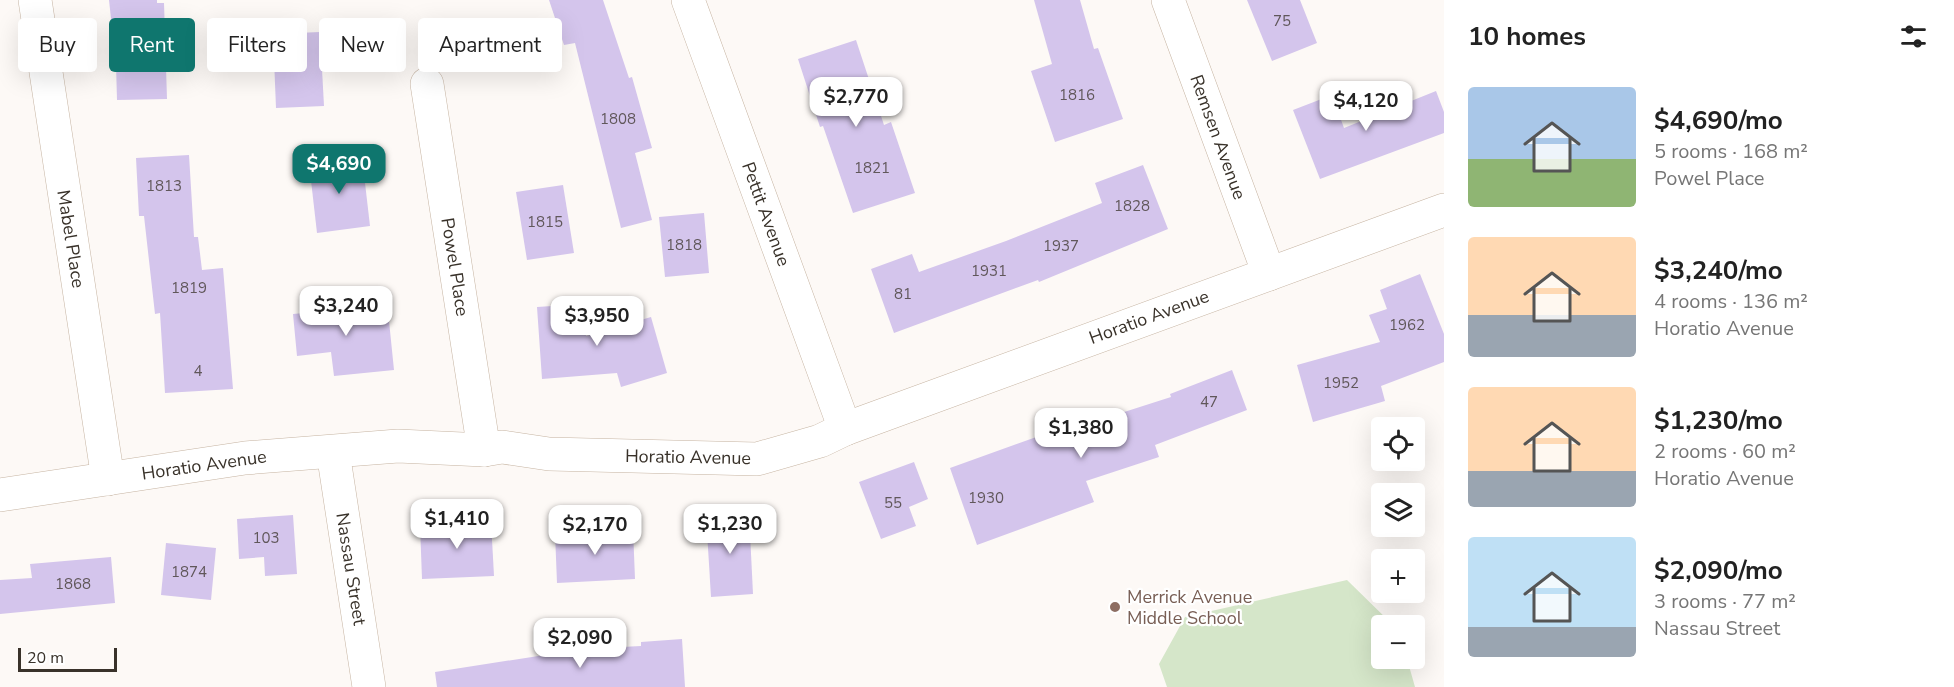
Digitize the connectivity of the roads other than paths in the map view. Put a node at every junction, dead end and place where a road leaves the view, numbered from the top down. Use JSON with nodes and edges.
{"nodes":[{"id":1,"x":35,"y":0,"type":"edge"},
{"id":2,"x":688,"y":0,"type":"edge"},
{"id":3,"x":1168,"y":0,"type":"edge"},
{"id":4,"x":427,"y":84,"type":"dead end"},
{"id":5,"x":1444,"y":210,"type":"edge"},
{"id":6,"x":1269,"y":273,"type":"junction"},
{"id":7,"x":845,"y":429,"type":"junction"},
{"id":8,"x":484,"y":450,"type":"junction"},
{"id":9,"x":333,"y":452,"type":"junction"},
{"id":10,"x":108,"y":479,"type":"junction"},
{"id":11,"x":0,"y":495,"type":"edge"},
{"id":12,"x":369,"y":687,"type":"edge"}],
"edges":[{"from":1,"to":10,"type":"street","name":"Mabel Place"},
{"from":2,"to":7,"type":"street","name":"Pettit Avenue"},
{"from":3,"to":6,"type":"street","name":"Remsen Avenue"},
{"from":4,"to":8,"type":"street","name":"Powel Place"},
{"from":5,"to":6,"type":"street","name":"Horatio Avenue"},
{"from":6,"to":7,"type":"street","name":"Horatio Avenue"},
{"from":7,"to":8,"type":"street","name":"Horatio Avenue"},
{"from":8,"to":9,"type":"street","name":"Horatio Avenue"},
{"from":9,"to":10,"type":"street","name":"Horatio Avenue"},
{"from":9,"to":12,"type":"street","name":"Nassau Street"},
{"from":10,"to":11,"type":"street","name":"Horatio Avenue"}]}
